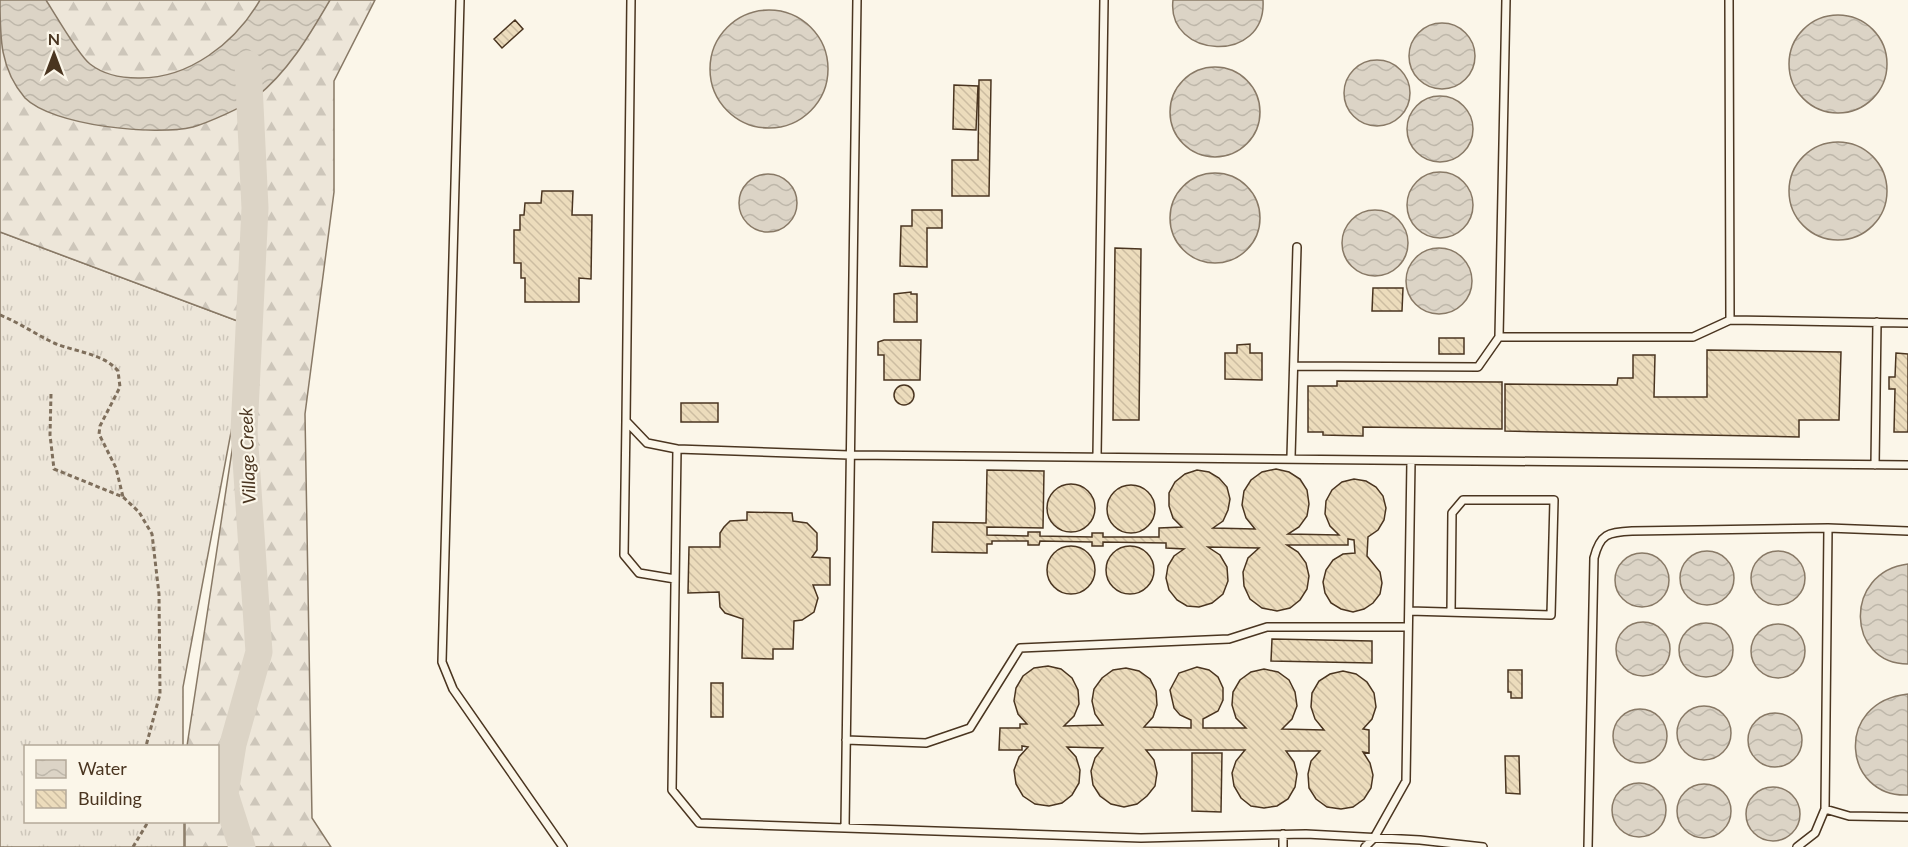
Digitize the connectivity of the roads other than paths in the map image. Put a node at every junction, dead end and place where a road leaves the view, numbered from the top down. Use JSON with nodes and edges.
{"nodes":[{"id":1,"x":460,"y":0,"type":"edge"},
{"id":2,"x":631,"y":0,"type":"edge"},
{"id":3,"x":857,"y":0,"type":"edge"},
{"id":4,"x":1104,"y":0,"type":"edge"},
{"id":5,"x":1506,"y":0,"type":"edge"},
{"id":6,"x":1728,"y":0,"type":"edge"},
{"id":7,"x":1297,"y":247,"type":"dead end"},
{"id":8,"x":1730,"y":320,"type":"junction"},
{"id":9,"x":1877,"y":322,"type":"junction"},
{"id":10,"x":1908,"y":323,"type":"edge"},
{"id":11,"x":1498,"y":337,"type":"junction"},
{"id":12,"x":1294,"y":366,"type":"junction"},
{"id":13,"x":626,"y":421,"type":"junction"},
{"id":14,"x":677,"y":449,"type":"junction"},
{"id":15,"x":849,"y":455,"type":"junction"},
{"id":16,"x":1097,"y":456,"type":"junction"},
{"id":17,"x":1291,"y":457,"type":"junction"},
{"id":18,"x":1411,"y":461,"type":"junction"},
{"id":19,"x":1875,"y":465,"type":"junction"},
{"id":20,"x":1908,"y":465,"type":"edge"},
{"id":21,"x":1828,"y":528,"type":"junction"},
{"id":22,"x":1908,"y":531,"type":"edge"},
{"id":23,"x":675,"y":579,"type":"junction"},
{"id":24,"x":1409,"y":611,"type":"junction"},
{"id":25,"x":1451,"y":612,"type":"junction"},
{"id":26,"x":1408,"y":627,"type":"junction"},
{"id":27,"x":846,"y":740,"type":"junction"},
{"id":28,"x":1825,"y":809,"type":"junction"},
{"id":29,"x":1908,"y":817,"type":"edge"},
{"id":30,"x":845,"y":827,"type":"junction"},
{"id":31,"x":1283,"y":834,"type":"junction"},
{"id":32,"x":1374,"y":838,"type":"junction"},
{"id":33,"x":563,"y":847,"type":"edge"},
{"id":34,"x":1283,"y":847,"type":"edge"},
{"id":35,"x":1365,"y":847,"type":"edge"},
{"id":36,"x":1483,"y":847,"type":"edge"},
{"id":37,"x":1588,"y":847,"type":"edge"},
{"id":38,"x":1797,"y":847,"type":"edge"}],
"edges":[{"from":1,"to":33,"type":"lane"},
{"from":2,"to":13,"type":"lane"},
{"from":3,"to":15,"type":"lane"},
{"from":4,"to":16,"type":"lane"},
{"from":5,"to":11,"type":"lane"},
{"from":6,"to":8,"type":"lane"},
{"from":7,"to":12,"type":"lane"},
{"from":8,"to":9,"type":"lane"},
{"from":8,"to":11,"type":"lane"},
{"from":9,"to":10,"type":"lane"},
{"from":9,"to":19,"type":"lane"},
{"from":11,"to":12,"type":"lane"},
{"from":12,"to":17,"type":"lane"},
{"from":13,"to":14,"type":"lane"},
{"from":13,"to":23,"type":"lane"},
{"from":14,"to":15,"type":"lane"},
{"from":14,"to":23,"type":"lane"},
{"from":15,"to":16,"type":"lane"},
{"from":15,"to":27,"type":"lane"},
{"from":16,"to":17,"type":"lane"},
{"from":17,"to":18,"type":"lane"},
{"from":18,"to":19,"type":"lane"},
{"from":18,"to":24,"type":"lane"},
{"from":19,"to":20,"type":"lane"},
{"from":21,"to":22,"type":"lane"},
{"from":21,"to":28,"type":"lane"},
{"from":21,"to":37,"type":"lane"},
{"from":23,"to":30,"type":"lane"},
{"from":24,"to":25,"type":"lane"},
{"from":24,"to":26,"type":"lane"},
{"from":25,"to":25,"type":"lane"},
{"from":26,"to":27,"type":"lane"},
{"from":26,"to":32,"type":"lane"},
{"from":27,"to":30,"type":"lane"},
{"from":28,"to":29,"type":"lane"},
{"from":28,"to":38,"type":"lane"},
{"from":30,"to":31,"type":"lane"},
{"from":31,"to":32,"type":"lane"},
{"from":31,"to":34,"type":"lane"},
{"from":32,"to":35,"type":"lane"},
{"from":32,"to":36,"type":"lane"}]}
